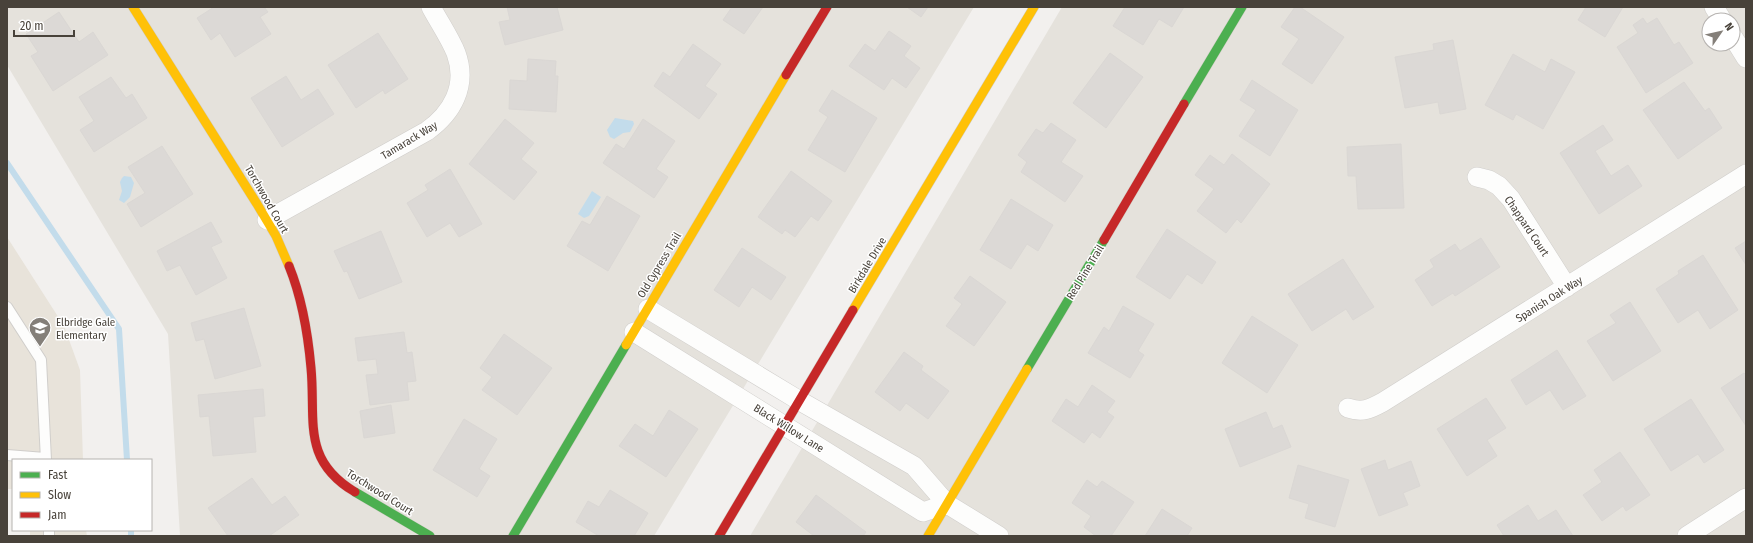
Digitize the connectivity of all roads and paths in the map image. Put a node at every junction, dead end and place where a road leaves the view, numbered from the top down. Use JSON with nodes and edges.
{"nodes":[{"id":1,"x":133,"y":7,"type":"edge"},
{"id":2,"x":431,"y":7,"type":"edge"},
{"id":3,"x":827,"y":7,"type":"edge"},
{"id":4,"x":1034,"y":7,"type":"edge"},
{"id":5,"x":1242,"y":7,"type":"edge"},
{"id":6,"x":1746,"y":174,"type":"edge"},
{"id":7,"x":1477,"y":177,"type":"dead end"},
{"id":8,"x":267,"y":220,"type":"junction"},
{"id":9,"x":1567,"y":287,"type":"junction"},
{"id":10,"x":7,"y":307,"type":"edge"},
{"id":11,"x":648,"y":309,"type":"junction"},
{"id":12,"x":634,"y":332,"type":"junction"},
{"id":13,"x":800,"y":401,"type":"junction"},
{"id":14,"x":1348,"y":408,"type":"dead end"},
{"id":15,"x":785,"y":426,"type":"junction"},
{"id":16,"x":7,"y":455,"type":"edge"},
{"id":17,"x":46,"y":459,"type":"edge"},
{"id":18,"x":1746,"y":498,"type":"edge"},
{"id":19,"x":947,"y":504,"type":"junction"},
{"id":20,"x":430,"y":536,"type":"edge"},
{"id":21,"x":512,"y":536,"type":"edge"},
{"id":22,"x":720,"y":536,"type":"edge"},
{"id":23,"x":928,"y":536,"type":"edge"},
{"id":24,"x":999,"y":536,"type":"edge"},
{"id":25,"x":1687,"y":536,"type":"edge"}],
"edges":[{"from":1,"to":8,"type":"street","name":"Torchwood Court"},
{"from":2,"to":8,"type":"street","name":"Tamarack Way"},
{"from":3,"to":11,"type":"street","name":"Old Cypress Trail"},
{"from":4,"to":13,"type":"street","name":"Birkdale Drive"},
{"from":5,"to":19,"type":"street","name":"Red Pine Trail"},
{"from":6,"to":9,"type":"street","name":"Spanish Oak Way"},
{"from":7,"to":9,"type":"street","name":"Chappard Court"},
{"from":8,"to":20,"type":"street","name":"Torchwood Court"},
{"from":9,"to":14,"type":"street","name":"Spanish Oak Way"},
{"from":10,"to":17,"type":"lane"},
{"from":11,"to":12,"type":"street","name":"Old Cypress Trail"},
{"from":11,"to":13,"type":"street"},
{"from":12,"to":15,"type":"street","name":"Black Willow Lane"},
{"from":12,"to":21,"type":"street","name":"Old Cypress Trail"},
{"from":13,"to":15,"type":"street","name":"Birkdale Drive"},
{"from":13,"to":19,"type":"street"},
{"from":15,"to":19,"type":"street","name":"Black Willow Lane"},
{"from":15,"to":22,"type":"street","name":"Birkdale Drive"},
{"from":16,"to":17,"type":"lane"},
{"from":18,"to":25,"type":"street"},
{"from":19,"to":23,"type":"street","name":"Red Pine Trail"},
{"from":19,"to":24,"type":"street"}]}
